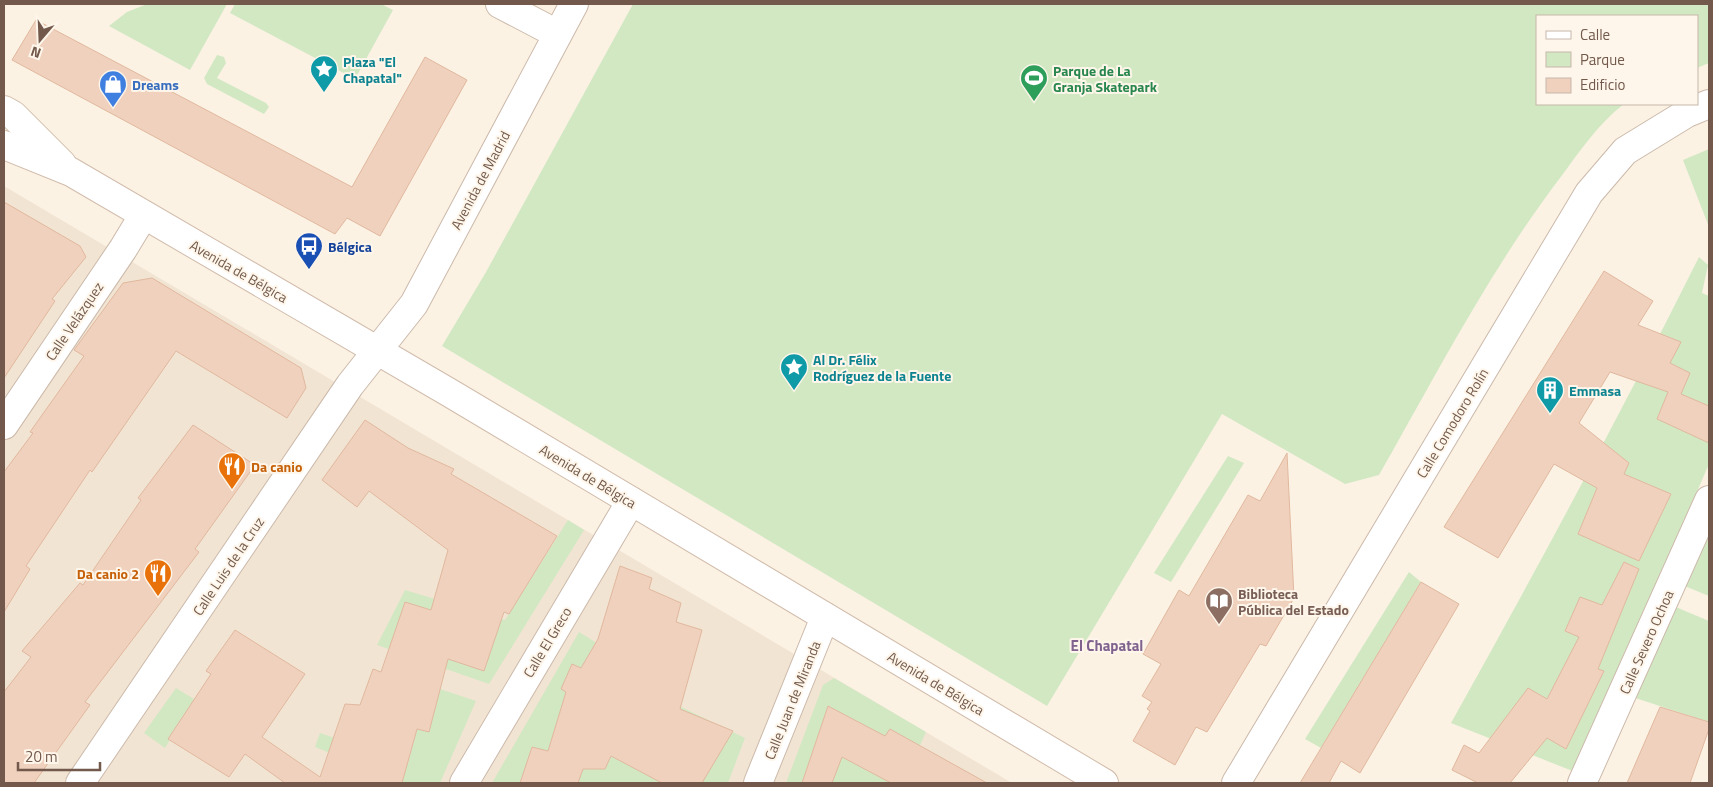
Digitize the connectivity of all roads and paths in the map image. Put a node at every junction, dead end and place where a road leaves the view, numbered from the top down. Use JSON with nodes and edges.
{"nodes":[{"id":1,"x":500,"y":4,"type":"edge"},
{"id":2,"x":574,"y":4,"type":"edge"},
{"id":3,"x":544,"y":27,"type":"dead end"},
{"id":4,"x":1709,"y":104,"type":"edge"},
{"id":5,"x":4,"y":110,"type":"edge"},
{"id":6,"x":4,"y":145,"type":"edge"},
{"id":7,"x":71,"y":172,"type":"junction"},
{"id":8,"x":143,"y":216,"type":"junction"},
{"id":9,"x":377,"y":350,"type":"junction"},
{"id":10,"x":4,"y":425,"type":"edge"},
{"id":11,"x":1709,"y":500,"type":"edge"},
{"id":12,"x":631,"y":501,"type":"junction"},
{"id":13,"x":825,"y":617,"type":"junction"},
{"id":14,"x":80,"y":783,"type":"edge"},
{"id":15,"x":464,"y":783,"type":"edge"},
{"id":16,"x":758,"y":783,"type":"edge"},
{"id":17,"x":1104,"y":783,"type":"edge"},
{"id":18,"x":1236,"y":783,"type":"edge"},
{"id":19,"x":1582,"y":783,"type":"edge"}],
"edges":[{"from":1,"to":3,"type":"street"},
{"from":2,"to":9,"type":"street","name":"Avenida de Madrid"},
{"from":4,"to":18,"type":"street","name":"Calle Comodoro Rolín"},
{"from":5,"to":7,"type":"street","name":"Avenida de Bélgica"},
{"from":6,"to":7,"type":"street","name":"Avenida de Bélgica"},
{"from":7,"to":8,"type":"street","name":"Avenida de Bélgica"},
{"from":8,"to":9,"type":"street","name":"Avenida de Bélgica"},
{"from":8,"to":10,"type":"street","name":"Calle Velázquez"},
{"from":9,"to":12,"type":"street","name":"Avenida de Bélgica"},
{"from":9,"to":14,"type":"street","name":"Calle Luis de la Cruz"},
{"from":11,"to":19,"type":"street","name":"Calle Severo Ochoa"},
{"from":12,"to":13,"type":"street","name":"Avenida de Bélgica"},
{"from":12,"to":15,"type":"street","name":"Calle El Greco"},
{"from":13,"to":16,"type":"street","name":"Calle Juan de Miranda"},
{"from":13,"to":17,"type":"street","name":"Avenida de Bélgica"}]}
